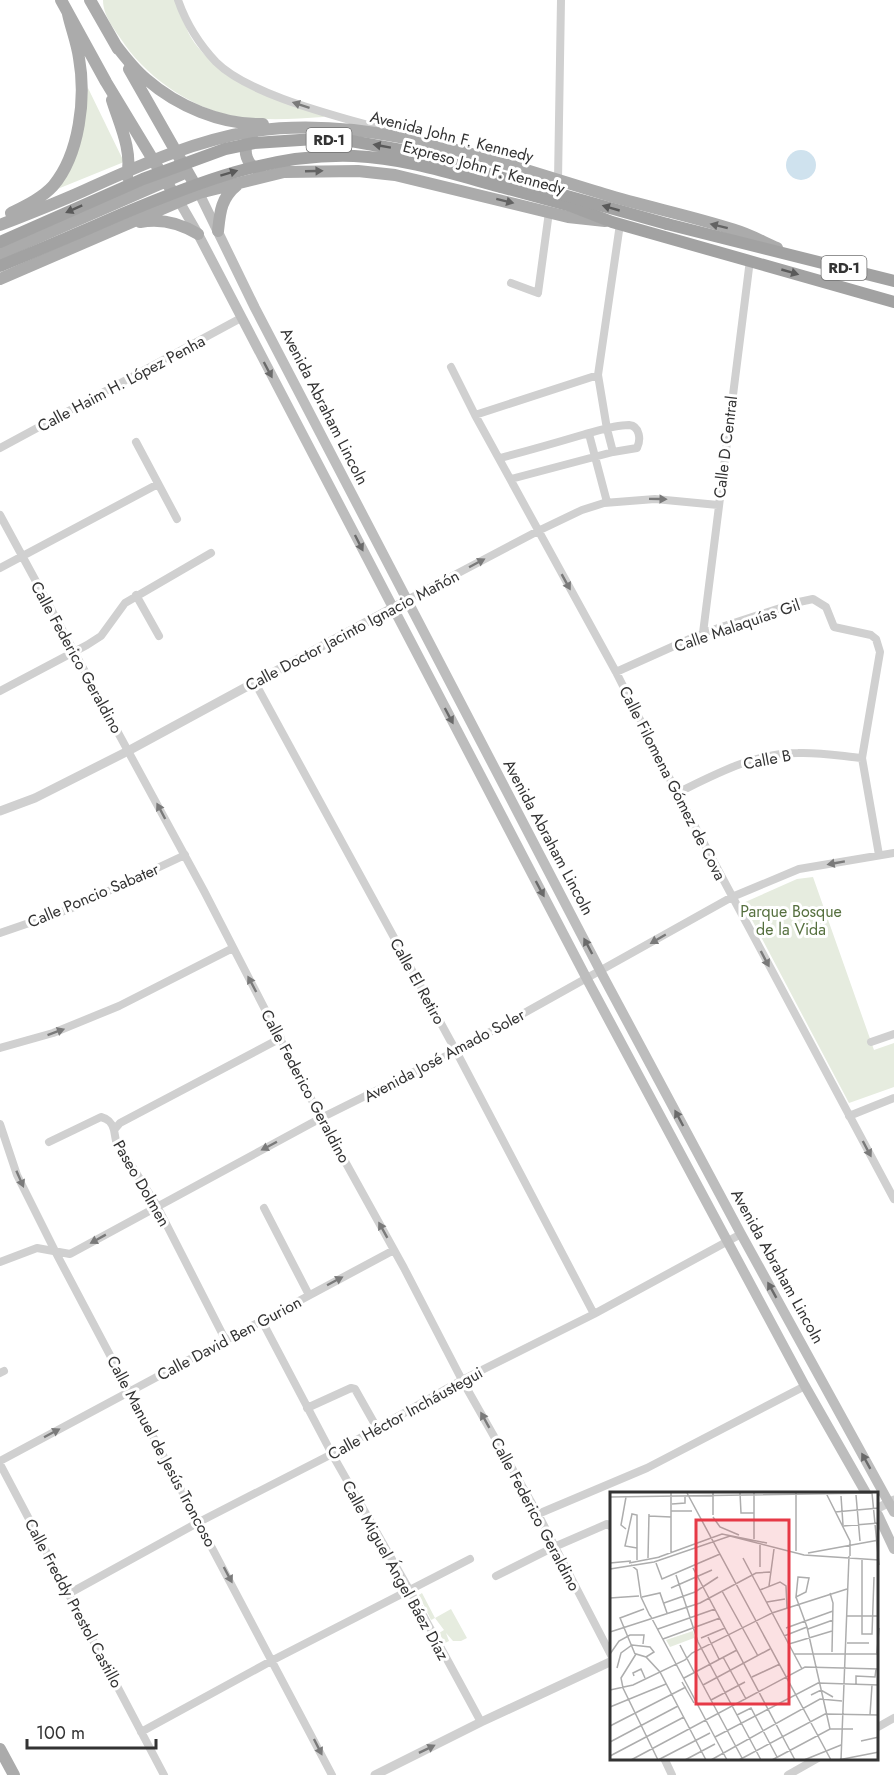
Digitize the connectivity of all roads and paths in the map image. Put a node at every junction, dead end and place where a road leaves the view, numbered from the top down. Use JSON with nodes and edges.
{"nodes":[{"id":1,"x":61,"y":0,"type":"edge"},
{"id":2,"x":178,"y":0,"type":"edge"},
{"id":3,"x":561,"y":0,"type":"edge"},
{"id":4,"x":94,"y":3,"type":"edge"},
{"id":5,"x":68,"y":14,"type":"junction"},
{"id":6,"x":115,"y":44,"type":"junction"},
{"id":7,"x":106,"y":81,"type":"junction"},
{"id":8,"x":318,"y":126,"type":"junction"},
{"id":9,"x":266,"y":130,"type":"junction"},
{"id":10,"x":417,"y":141,"type":"junction"},
{"id":11,"x":177,"y":152,"type":"junction"},
{"id":12,"x":155,"y":159,"type":"junction"},
{"id":13,"x":129,"y":169,"type":"junction"},
{"id":14,"x":187,"y":172,"type":"junction"},
{"id":15,"x":284,"y":172,"type":"junction"},
{"id":16,"x":166,"y":180,"type":"junction"},
{"id":17,"x":558,"y":180,"type":"junction"},
{"id":18,"x":241,"y":181,"type":"junction"},
{"id":19,"x":199,"y":193,"type":"junction"},
{"id":20,"x":179,"y":201,"type":"junction"},
{"id":21,"x":103,"y":208,"type":"junction"},
{"id":22,"x":549,"y":212,"type":"junction"},
{"id":23,"x":0,"y":219,"type":"edge"},
{"id":24,"x":616,"y":223,"type":"junction"},
{"id":25,"x":0,"y":225,"type":"edge"},
{"id":26,"x":118,"y":228,"type":"junction"},
{"id":27,"x":218,"y":231,"type":"junction"},
{"id":28,"x":198,"y":234,"type":"junction"},
{"id":29,"x":0,"y":242,"type":"edge"},
{"id":30,"x":0,"y":254,"type":"edge"},
{"id":31,"x":793,"y":255,"type":"junction"},
{"id":32,"x":750,"y":260,"type":"junction"},
{"id":33,"x":0,"y":266,"type":"edge"},
{"id":34,"x":0,"y":279,"type":"edge"},
{"id":35,"x":894,"y":281,"type":"edge"},
{"id":36,"x":511,"y":283,"type":"dead end"},
{"id":37,"x":894,"y":302,"type":"edge"},
{"id":38,"x":241,"y":318,"type":"junction"},
{"id":39,"x":451,"y":367,"type":"dead end"},
{"id":40,"x":598,"y":375,"type":"junction"},
{"id":41,"x":475,"y":415,"type":"junction"},
{"id":42,"x":607,"y":429,"type":"junction"},
{"id":43,"x":589,"y":434,"type":"junction"},
{"id":44,"x":136,"y":442,"type":"dead end"},
{"id":45,"x":0,"y":448,"type":"edge"},
{"id":46,"x":613,"y":452,"type":"junction"},
{"id":47,"x":596,"y":457,"type":"junction"},
{"id":48,"x":500,"y":458,"type":"junction"},
{"id":49,"x":511,"y":479,"type":"junction"},
{"id":50,"x":158,"y":484,"type":"junction"},
{"id":51,"x":607,"y":502,"type":"junction"},
{"id":52,"x":717,"y":505,"type":"junction"},
{"id":53,"x":0,"y":515,"type":"edge"},
{"id":54,"x":177,"y":519,"type":"dead end"},
{"id":55,"x":538,"y":531,"type":"junction"},
{"id":56,"x":211,"y":553,"type":"dead end"},
{"id":57,"x":22,"y":557,"type":"junction"},
{"id":58,"x":0,"y":568,"type":"edge"},
{"id":59,"x":136,"y":595,"type":"junction"},
{"id":60,"x":407,"y":600,"type":"junction"},
{"id":61,"x":393,"y":608,"type":"junction"},
{"id":62,"x":703,"y":633,"type":"junction"},
{"id":63,"x":159,"y":636,"type":"dead end"},
{"id":64,"x":75,"y":652,"type":"junction"},
{"id":65,"x":616,"y":672,"type":"junction"},
{"id":66,"x":254,"y":681,"type":"junction"},
{"id":67,"x":0,"y":691,"type":"edge"},
{"id":68,"x":128,"y":751,"type":"junction"},
{"id":69,"x":862,"y":758,"type":"junction"},
{"id":70,"x":677,"y":793,"type":"junction"},
{"id":71,"x":0,"y":811,"type":"edge"},
{"id":72,"x":894,"y":853,"type":"edge"},
{"id":73,"x":185,"y":855,"type":"junction"},
{"id":74,"x":879,"y":855,"type":"junction"},
{"id":75,"x":732,"y":897,"type":"junction"},
{"id":76,"x":0,"y":933,"type":"edge"},
{"id":77,"x":233,"y":948,"type":"junction"},
{"id":78,"x":601,"y":971,"type":"junction"},
{"id":79,"x":587,"y":978,"type":"junction"},
{"id":80,"x":894,"y":1034,"type":"edge"},
{"id":81,"x":281,"y":1038,"type":"junction"},
{"id":82,"x":871,"y":1042,"type":"dead end"},
{"id":83,"x":0,"y":1048,"type":"edge"},
{"id":84,"x":456,"y":1051,"type":"junction"},
{"id":85,"x":894,"y":1098,"type":"edge"},
{"id":86,"x":849,"y":1116,"type":"junction"},
{"id":87,"x":321,"y":1118,"type":"junction"},
{"id":88,"x":0,"y":1124,"type":"edge"},
{"id":89,"x":114,"y":1130,"type":"junction"},
{"id":90,"x":49,"y":1142,"type":"dead end"},
{"id":91,"x":894,"y":1199,"type":"edge"},
{"id":92,"x":157,"y":1206,"type":"junction"},
{"id":93,"x":264,"y":1208,"type":"dead end"},
{"id":94,"x":741,"y":1234,"type":"junction"},
{"id":95,"x":728,"y":1241,"type":"junction"},
{"id":96,"x":394,"y":1250,"type":"junction"},
{"id":97,"x":56,"y":1253,"type":"junction"},
{"id":98,"x":0,"y":1262,"type":"edge"},
{"id":99,"x":309,"y":1295,"type":"junction"},
{"id":100,"x":594,"y":1314,"type":"junction"},
{"id":101,"x":262,"y":1321,"type":"junction"},
{"id":102,"x":226,"y":1341,"type":"junction"},
{"id":103,"x":462,"y":1380,"type":"junction"},
{"id":104,"x":805,"y":1386,"type":"junction"},
{"id":105,"x":130,"y":1391,"type":"junction"},
{"id":106,"x":308,"y":1408,"type":"junction"},
{"id":107,"x":377,"y":1428,"type":"junction"},
{"id":108,"x":332,"y":1454,"type":"junction"},
{"id":109,"x":0,"y":1462,"type":"edge"},
{"id":110,"x":865,"y":1492,"type":"edge"},
{"id":111,"x":892,"y":1505,"type":"edge"},
{"id":112,"x":538,"y":1514,"type":"junction"},
{"id":113,"x":879,"y":1517,"type":"edge"},
{"id":114,"x":199,"y":1522,"type":"junction"},
{"id":115,"x":610,"y":1526,"type":"edge"},
{"id":116,"x":554,"y":1547,"type":"junction"},
{"id":117,"x":894,"y":1549,"type":"edge"},
{"id":118,"x":470,"y":1559,"type":"dead end"},
{"id":119,"x":496,"y":1576,"type":"dead end"},
{"id":120,"x":410,"y":1591,"type":"junction"},
{"id":121,"x":70,"y":1593,"type":"junction"},
{"id":122,"x":610,"y":1655,"type":"edge"},
{"id":123,"x":273,"y":1660,"type":"junction"},
{"id":124,"x":610,"y":1660,"type":"edge"},
{"id":125,"x":894,"y":1718,"type":"edge"},
{"id":126,"x":481,"y":1722,"type":"junction"},
{"id":127,"x":879,"y":1726,"type":"edge"},
{"id":128,"x":141,"y":1732,"type":"junction"},
{"id":129,"x":0,"y":1749,"type":"edge"},
{"id":130,"x":665,"y":1760,"type":"edge"},
{"id":131,"x":814,"y":1760,"type":"edge"},
{"id":132,"x":14,"y":1775,"type":"edge"},
{"id":133,"x":164,"y":1775,"type":"edge"},
{"id":134,"x":332,"y":1775,"type":"edge"},
{"id":135,"x":375,"y":1775,"type":"edge"},
{"id":136,"x":672,"y":1775,"type":"edge"},
{"id":137,"x":788,"y":1775,"type":"edge"}],
"edges":[{"from":1,"to":5,"type":"main road"},
{"from":10,"to":2,"type":"street","one_way":true},
{"from":3,"to":17,"type":"street"},
{"from":4,"to":6,"type":"main road"},
{"from":5,"to":7,"type":"main road"},
{"from":5,"to":23,"type":"main road"},
{"from":6,"to":8,"type":"main road"},
{"from":6,"to":11,"type":"main road","name":"Avenida Abraham Lincoln"},
{"from":7,"to":12,"type":"main road","name":"Avenida Abraham Lincoln"},
{"from":7,"to":13,"type":"main road"},
{"from":8,"to":9,"type":"main road","name":"Avenida John F. Kennedy","number":"RD-1"},
{"from":8,"to":10,"type":"main road","name":"Avenida John F. Kennedy","number":"RD-1"},
{"from":9,"to":11,"type":"main road","name":"Avenida John F. Kennedy","number":"RD-1"},
{"from":9,"to":15,"type":"main road"},
{"from":10,"to":17,"type":"main road","name":"Avenida John F. Kennedy","number":"RD-1"},
{"from":11,"to":12,"type":"main road","name":"Avenida John F. Kennedy","number":"RD-1"},
{"from":11,"to":14,"type":"main road","name":"Avenida Abraham Lincoln"},
{"from":12,"to":13,"type":"main road","name":"Avenida John F. Kennedy","number":"RD-1"},
{"from":12,"to":16,"type":"main road","name":"Avenida Abraham Lincoln"},
{"from":13,"to":21,"type":"main road"},
{"from":13,"to":25,"type":"main road","name":"Avenida John F. Kennedy","number":"RD-1"},
{"from":14,"to":16,"type":"main road"},
{"from":14,"to":19,"type":"main road","name":"Avenida Abraham Lincoln"},
{"from":15,"to":18,"type":"main road","number":"RD-1"},
{"from":15,"to":22,"type":"main road","number":"RD-1","one_way":true},
{"from":16,"to":20,"type":"main road","name":"Avenida Abraham Lincoln"},
{"from":16,"to":21,"type":"main road"},
{"from":31,"to":17,"type":"main road","name":"Avenida John F. Kennedy","number":"RD-1","one_way":true},
{"from":18,"to":19,"type":"main road","number":"RD-1"},
{"from":18,"to":27,"type":"main road"},
{"from":19,"to":20,"type":"main road","number":"RD-1"},
{"from":19,"to":27,"type":"main road","name":"Avenida Abraham Lincoln"},
{"from":20,"to":26,"type":"main road","number":"RD-1"},
{"from":20,"to":28,"type":"main road","name":"Avenida Abraham Lincoln"},
{"from":21,"to":30,"type":"main road"},
{"from":22,"to":24,"type":"main road","number":"RD-1"},
{"from":22,"to":36,"type":"street"},
{"from":24,"to":32,"type":"highway","name":"Expreso John F. Kennedy","number":"RD-1"},
{"from":33,"to":24,"type":"highway","name":"Expreso John F. Kennedy","number":"RD-1","one_way":true,"bridge":true},
{"from":24,"to":40,"type":"street"},
{"from":26,"to":28,"type":"main road"},
{"from":26,"to":34,"type":"main road","number":"RD-1"},
{"from":27,"to":60,"type":"main road","name":"Avenida Abraham Lincoln"},
{"from":28,"to":38,"type":"main road","name":"Avenida Abraham Lincoln"},
{"from":31,"to":29,"type":"highway","name":"Expreso John F. Kennedy","number":"RD-1","one_way":true,"bridge":true},
{"from":31,"to":35,"type":"highway","name":"Expreso John F. Kennedy","number":"RD-1"},
{"from":32,"to":37,"type":"highway","name":"Expreso John F. Kennedy","number":"RD-1","one_way":true},
{"from":32,"to":52,"type":"street","name":"Calle D Central"},
{"from":38,"to":45,"type":"street","name":"Calle Haim H. López Penha"},
{"from":38,"to":61,"type":"main road","name":"Avenida Abraham Lincoln","one_way":true},
{"from":39,"to":41,"type":"street","name":"Calle Filomena Gómez de Cova"},
{"from":40,"to":41,"type":"street"},
{"from":40,"to":42,"type":"street"},
{"from":41,"to":48,"type":"street","name":"Calle Filomena Gómez de Cova"},
{"from":42,"to":43,"type":"street"},
{"from":42,"to":46,"type":"street"},
{"from":42,"to":46,"type":"street"},
{"from":43,"to":47,"type":"street"},
{"from":43,"to":48,"type":"street"},
{"from":44,"to":50,"type":"street"},
{"from":46,"to":47,"type":"street"},
{"from":47,"to":49,"type":"street"},
{"from":47,"to":51,"type":"street"},
{"from":48,"to":49,"type":"street","name":"Calle Filomena Gómez de Cova"},
{"from":49,"to":55,"type":"street","name":"Calle Filomena Gómez de Cova"},
{"from":50,"to":54,"type":"street"},
{"from":50,"to":57,"type":"street"},
{"from":51,"to":52,"type":"street","name":"Calle Doctor Jacinto Ignacio Mañón","one_way":true},
{"from":51,"to":55,"type":"street","name":"Calle Doctor Jacinto Ignacio Mañón"},
{"from":52,"to":62,"type":"street","name":"Calle D Central"},
{"from":53,"to":57,"type":"street","name":"Calle Federico Geraldino"},
{"from":60,"to":55,"type":"street","name":"Calle Doctor Jacinto Ignacio Mañón","one_way":true},
{"from":55,"to":65,"type":"street","name":"Calle Filomena Gómez de Cova","one_way":true},
{"from":56,"to":59,"type":"street"},
{"from":57,"to":58,"type":"street"},
{"from":57,"to":64,"type":"street","name":"Calle Federico Geraldino"},
{"from":59,"to":63,"type":"street"},
{"from":59,"to":64,"type":"street"},
{"from":60,"to":61,"type":"street","name":"Calle Doctor Jacinto Ignacio Mañón"},
{"from":78,"to":60,"type":"main road","name":"Avenida Abraham Lincoln","one_way":true},
{"from":61,"to":66,"type":"street","name":"Calle Doctor Jacinto Ignacio Mañón"},
{"from":61,"to":79,"type":"main road","name":"Avenida Abraham Lincoln","one_way":true},
{"from":62,"to":65,"type":"street","name":"Calle Malaquías Gil"},
{"from":62,"to":69,"type":"street","name":"Calle Malaquías Gil"},
{"from":64,"to":67,"type":"street"},
{"from":64,"to":68,"type":"street","name":"Calle Federico Geraldino"},
{"from":65,"to":70,"type":"street","name":"Calle Filomena Gómez de Cova"},
{"from":66,"to":68,"type":"street","name":"Calle Doctor Jacinto Ignacio Mañón"},
{"from":66,"to":84,"type":"street","name":"Calle El Retiro"},
{"from":68,"to":71,"type":"street","name":"Calle Doctor Jacinto Ignacio Mañón"},
{"from":73,"to":68,"type":"street","name":"Calle Federico Geraldino","one_way":true},
{"from":69,"to":70,"type":"street","name":"Calle B"},
{"from":69,"to":74,"type":"street","name":"Calle Malaquías Gil"},
{"from":70,"to":75,"type":"street","name":"Calle Filomena Gómez de Cova"},
{"from":72,"to":74,"type":"street","name":"Avenida José Amado Soler"},
{"from":73,"to":76,"type":"street","name":"Calle Poncio Sabater"},
{"from":73,"to":77,"type":"street","name":"Calle Federico Geraldino"},
{"from":74,"to":75,"type":"street","name":"Avenida José Amado Soler","one_way":true},
{"from":75,"to":78,"type":"street","name":"Avenida José Amado Soler","one_way":true},
{"from":75,"to":86,"type":"street","name":"Calle Filomena Gómez de Cova","one_way":true},
{"from":81,"to":77,"type":"street","name":"Calle Federico Geraldino","one_way":true},
{"from":83,"to":77,"type":"street","one_way":true},
{"from":78,"to":79,"type":"street","name":"Avenida José Amado Soler"},
{"from":94,"to":78,"type":"main road","name":"Avenida Abraham Lincoln","one_way":true},
{"from":79,"to":84,"type":"street","name":"Avenida José Amado Soler"},
{"from":79,"to":95,"type":"main road","name":"Avenida Abraham Lincoln"},
{"from":80,"to":82,"type":"street"},
{"from":81,"to":87,"type":"street","name":"Calle Federico Geraldino"},
{"from":81,"to":89,"type":"street","name":"Paseo Dolmen"},
{"from":84,"to":87,"type":"street","name":"Avenida José Amado Soler"},
{"from":84,"to":100,"type":"street","name":"Calle El Retiro"},
{"from":85,"to":86,"type":"street"},
{"from":86,"to":91,"type":"street","name":"Calle Filomena Gómez de Cova","one_way":true},
{"from":87,"to":92,"type":"street","name":"Avenida José Amado Soler","one_way":true},
{"from":96,"to":87,"type":"street","name":"Calle Federico Geraldino","one_way":true},
{"from":88,"to":97,"type":"street","name":"Calle Manuel de Jesús Troncoso","one_way":true},
{"from":89,"to":90,"type":"street"},
{"from":89,"to":92,"type":"street","name":"Paseo Dolmen"},
{"from":92,"to":97,"type":"street","name":"Avenida José Amado Soler","one_way":true},
{"from":92,"to":102,"type":"street","name":"Paseo Dolmen"},
{"from":93,"to":99,"type":"street"},
{"from":94,"to":95,"type":"street","name":"Calle Héctor Incháustegui"},
{"from":111,"to":94,"type":"main road","name":"Avenida Abraham Lincoln","one_way":true},
{"from":95,"to":100,"type":"street","name":"Calle Héctor Incháustegui"},
{"from":95,"to":104,"type":"main road","name":"Avenida Abraham Lincoln"},
{"from":99,"to":96,"type":"street","name":"Calle David Ben Gurion","one_way":true},
{"from":96,"to":103,"type":"street","name":"Calle Federico Geraldino"},
{"from":97,"to":98,"type":"street","name":"Avenida José Amado Soler"},
{"from":97,"to":105,"type":"street","name":"Calle Manuel de Jesús Troncoso"},
{"from":99,"to":101,"type":"street","name":"Calle David Ben Gurion"},
{"from":100,"to":103,"type":"street","name":"Calle Héctor Incháustegui"},
{"from":101,"to":102,"type":"street","name":"Calle David Ben Gurion"},
{"from":101,"to":106,"type":"street","name":"Calle Miguel Ángel Báez Díaz"},
{"from":102,"to":105,"type":"street","name":"Calle David Ben Gurion"},
{"from":103,"to":107,"type":"street","name":"Calle Héctor Incháustegui"},
{"from":112,"to":103,"type":"street","name":"Calle Federico Geraldino","one_way":true},
{"from":104,"to":110,"type":"main road","name":"Avenida Abraham Lincoln"},
{"from":104,"to":112,"type":"street"},
{"from":109,"to":105,"type":"street","name":"Calle David Ben Gurion","one_way":true},
{"from":105,"to":114,"type":"street","name":"Calle Manuel de Jesús Troncoso"},
{"from":106,"to":107,"type":"street"},
{"from":106,"to":108,"type":"street","name":"Calle Miguel Ángel Báez Díaz"},
{"from":107,"to":108,"type":"street","name":"Calle Héctor Incháustegui"},
{"from":108,"to":114,"type":"street","name":"Calle Héctor Incháustegui"},
{"from":108,"to":120,"type":"street","name":"Calle Miguel Ángel Báez Díaz"},
{"from":109,"to":121,"type":"street","name":"Calle Freddy Prestol Castillo"},
{"from":112,"to":116,"type":"street","name":"Calle Federico Geraldino"},
{"from":113,"to":117,"type":"main road"},
{"from":114,"to":121,"type":"street","name":"Calle Héctor Incháustegui"},
{"from":114,"to":123,"type":"street","name":"Calle Manuel de Jesús Troncoso","one_way":true},
{"from":115,"to":116,"type":"street"},
{"from":116,"to":119,"type":"street"},
{"from":116,"to":122,"type":"street","name":"Calle Federico Geraldino"},
{"from":118,"to":120,"type":"street"},
{"from":120,"to":123,"type":"street"},
{"from":120,"to":126,"type":"street","name":"Calle Miguel Ángel Báez Díaz"},
{"from":121,"to":128,"type":"street","name":"Calle Freddy Prestol Castillo"},
{"from":123,"to":128,"type":"street"},
{"from":123,"to":134,"type":"street","name":"Calle Manuel de Jesús Troncoso","one_way":true},
{"from":124,"to":126,"type":"street"},
{"from":125,"to":127,"type":"street"},
{"from":135,"to":126,"type":"street","one_way":true},
{"from":128,"to":133,"type":"street","name":"Calle Freddy Prestol Castillo"},
{"from":129,"to":132,"type":"main road"},
{"from":130,"to":136,"type":"street"},
{"from":131,"to":137,"type":"street"}]}
